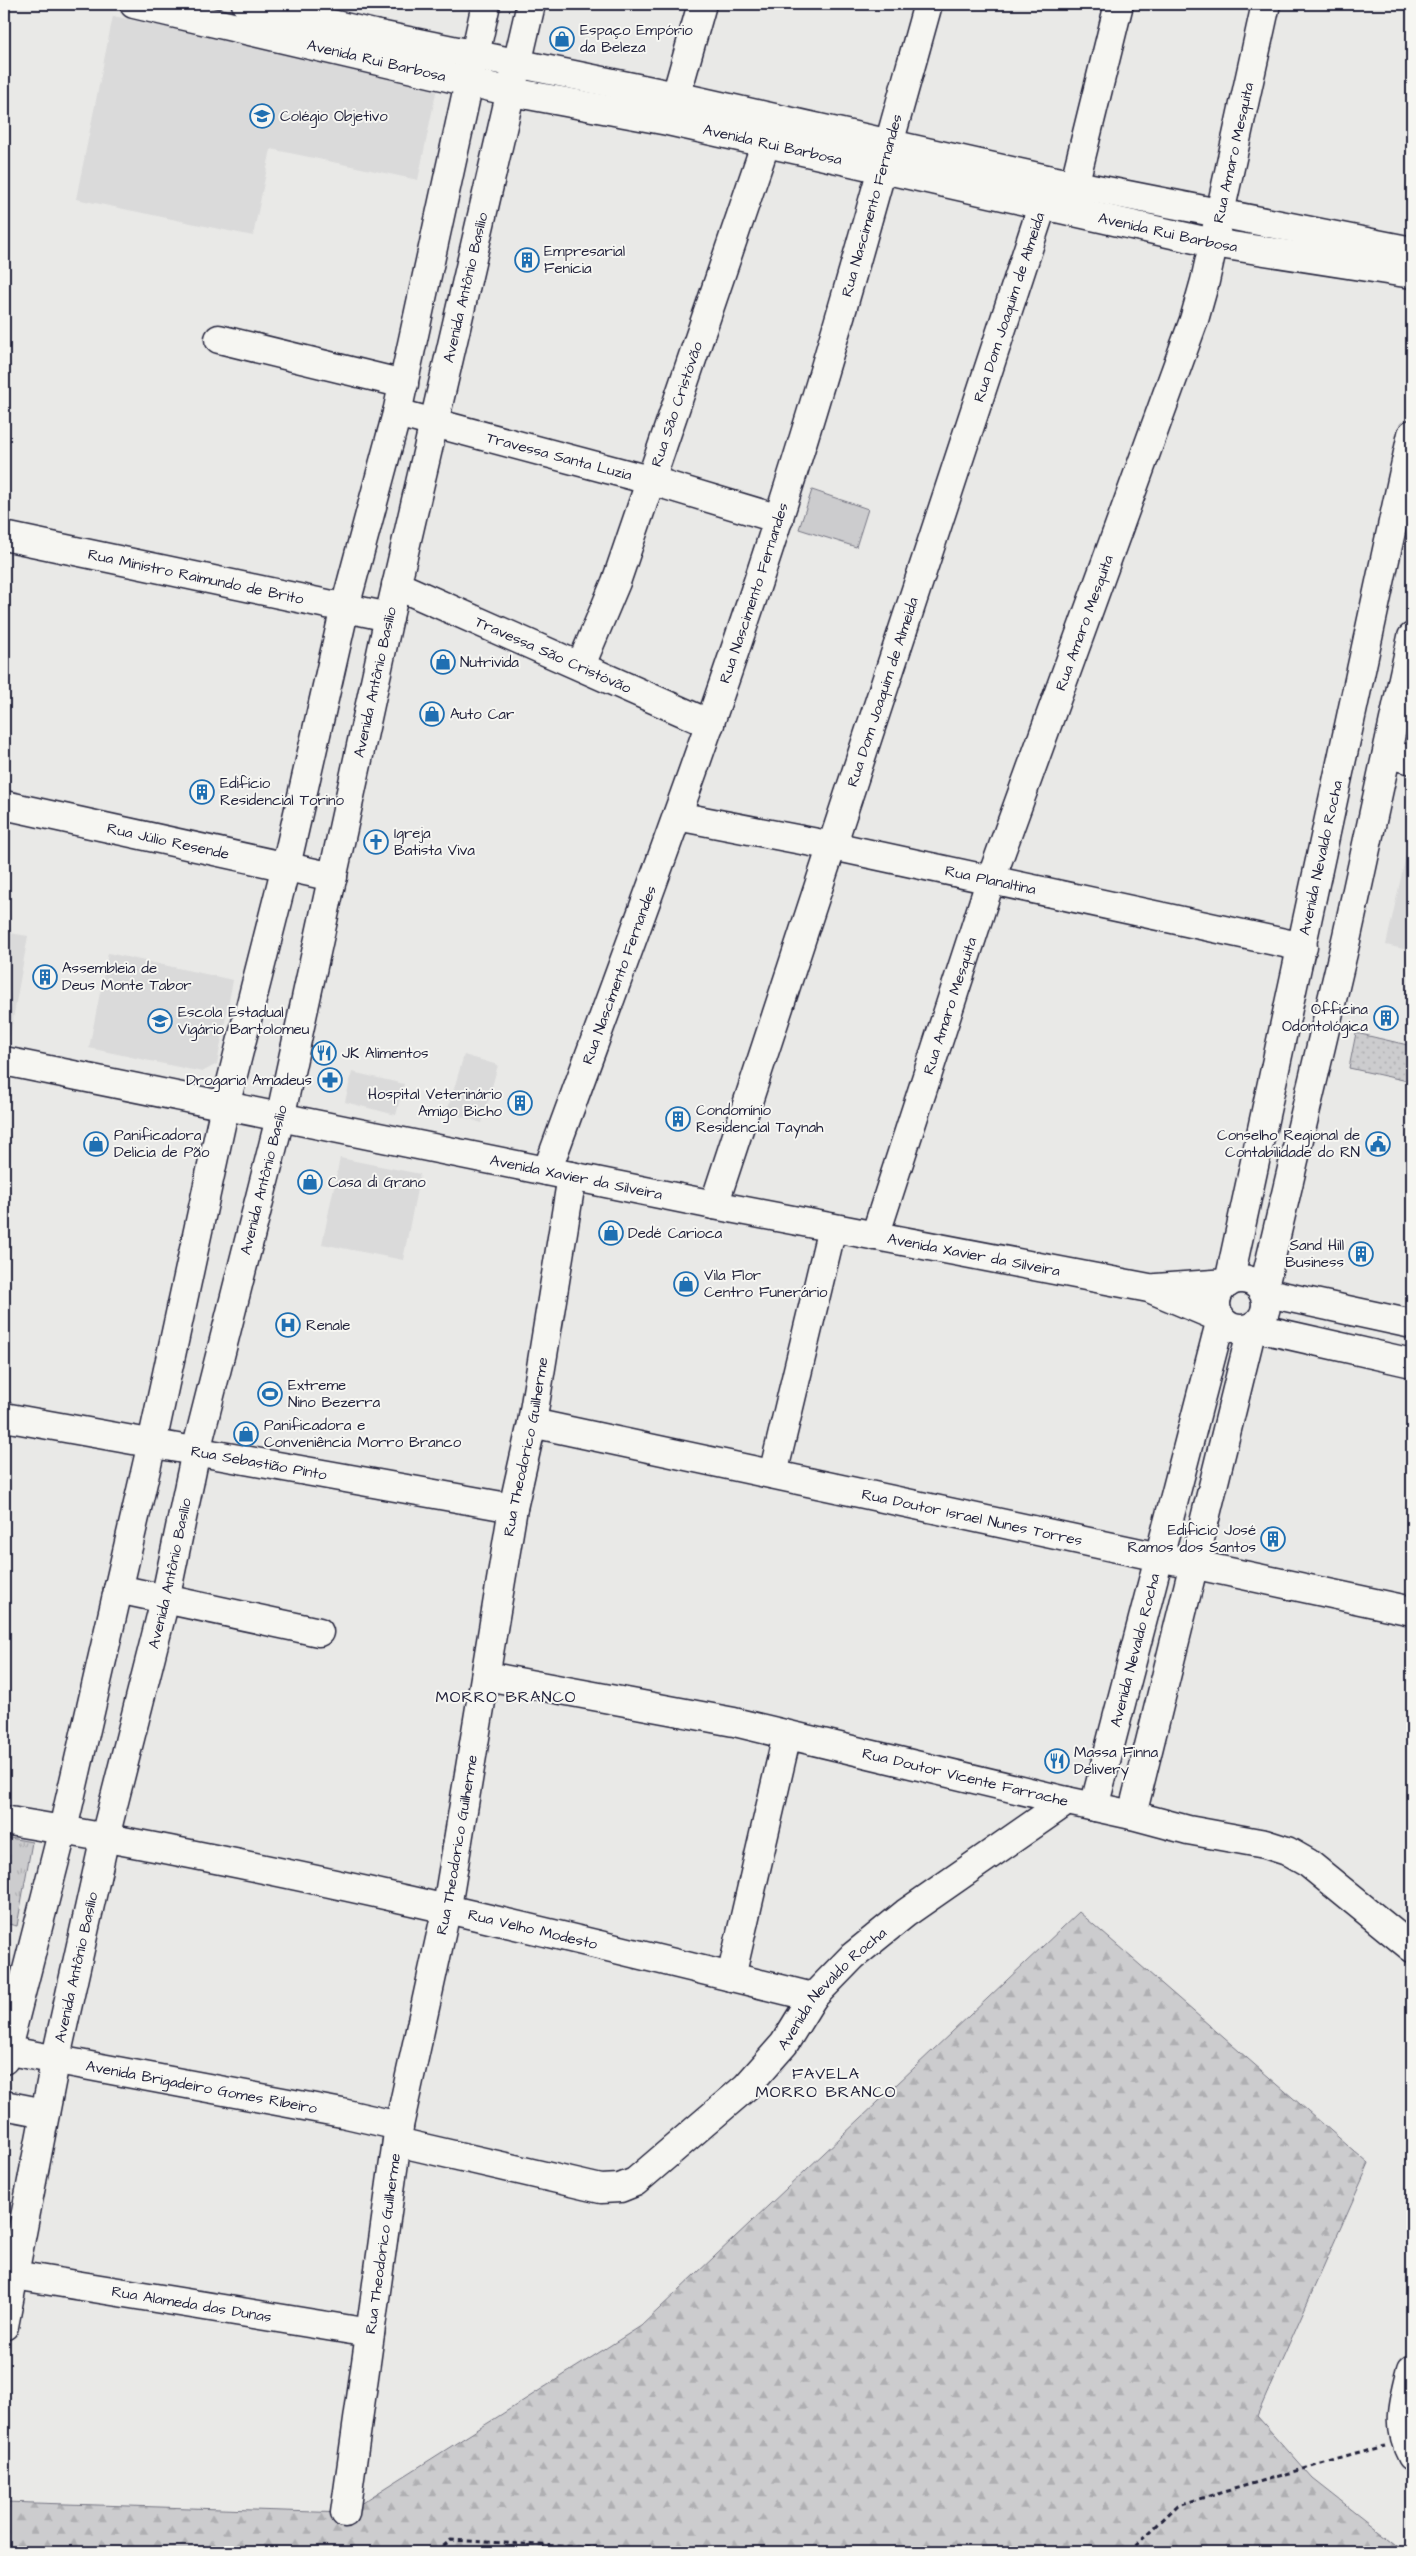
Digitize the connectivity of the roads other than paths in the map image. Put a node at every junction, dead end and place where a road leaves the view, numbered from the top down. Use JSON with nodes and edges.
{"nodes":[{"id":1,"x":134,"y":4,"type":"edge"},
{"id":2,"x":246,"y":4,"type":"edge"},
{"id":3,"x":486,"y":4,"type":"edge"},
{"id":4,"x":532,"y":4,"type":"edge"},
{"id":5,"x":702,"y":4,"type":"edge"},
{"id":6,"x":928,"y":4,"type":"edge"},
{"id":7,"x":1119,"y":4,"type":"edge"},
{"id":8,"x":1266,"y":4,"type":"edge"},
{"id":9,"x":475,"y":56,"type":"junction"},
{"id":10,"x":518,"y":65,"type":"junction"},
{"id":11,"x":469,"y":82,"type":"junction"},
{"id":12,"x":512,"y":92,"type":"junction"},
{"id":13,"x":676,"y":96,"type":"junction"},
{"id":14,"x":766,"y":142,"type":"junction"},
{"id":15,"x":886,"y":156,"type":"junction"},
{"id":16,"x":1059,"y":195,"type":"junction"},
{"id":17,"x":1220,"y":214,"type":"junction"},
{"id":18,"x":1214,"y":243,"type":"junction"},
{"id":19,"x":1412,"y":251,"type":"edge"},
{"id":20,"x":1412,"y":274,"type":"edge"},
{"id":21,"x":219,"y":339,"type":"dead end"},
{"id":22,"x":404,"y":384,"type":"junction"},
{"id":23,"x":397,"y":413,"type":"junction"},
{"id":24,"x":435,"y":422,"type":"junction"},
{"id":25,"x":1412,"y":434,"type":"edge"},
{"id":26,"x":649,"y":480,"type":"junction"},
{"id":27,"x":779,"y":519,"type":"junction"},
{"id":28,"x":4,"y":536,"type":"edge"},
{"id":29,"x":396,"y":585,"type":"junction"},
{"id":30,"x":344,"y":607,"type":"junction"},
{"id":31,"x":389,"y":617,"type":"junction"},
{"id":32,"x":1412,"y":637,"type":"edge"},
{"id":33,"x":581,"y":665,"type":"junction"},
{"id":34,"x":710,"y":724,"type":"junction"},
{"id":35,"x":1400,"y":757,"type":"edge"},
{"id":36,"x":4,"y":806,"type":"edge"},
{"id":37,"x":677,"y":816,"type":"junction"},
{"id":38,"x":833,"y":846,"type":"junction"},
{"id":39,"x":286,"y":866,"type":"junction"},
{"id":40,"x":332,"y":876,"type":"junction"},
{"id":41,"x":990,"y":882,"type":"junction"},
{"id":42,"x":1303,"y":947,"type":"junction"},
{"id":43,"x":4,"y":1061,"type":"edge"},
{"id":44,"x":225,"y":1106,"type":"junction"},
{"id":45,"x":280,"y":1118,"type":"junction"},
{"id":46,"x":560,"y":1174,"type":"junction"},
{"id":47,"x":714,"y":1205,"type":"junction"},
{"id":48,"x":832,"y":1228,"type":"junction"},
{"id":49,"x":875,"y":1236,"type":"junction"},
{"id":50,"x":1229,"y":1282,"type":"junction"},
{"id":51,"x":1149,"y":1288,"type":"junction"},
{"id":52,"x":1263,"y":1292,"type":"junction"},
{"id":53,"x":1221,"y":1319,"type":"junction"},
{"id":54,"x":1412,"y":1324,"type":"edge"},
{"id":55,"x":1252,"y":1327,"type":"junction"},
{"id":56,"x":1412,"y":1363,"type":"edge"},
{"id":57,"x":4,"y":1417,"type":"edge"},
{"id":58,"x":532,"y":1423,"type":"junction"},
{"id":59,"x":152,"y":1443,"type":"junction"},
{"id":60,"x":196,"y":1451,"type":"junction"},
{"id":61,"x":774,"y":1474,"type":"junction"},
{"id":62,"x":513,"y":1508,"type":"junction"},
{"id":63,"x":1158,"y":1556,"type":"junction"},
{"id":64,"x":1194,"y":1564,"type":"junction"},
{"id":65,"x":118,"y":1589,"type":"junction"},
{"id":66,"x":165,"y":1600,"type":"junction"},
{"id":67,"x":1412,"y":1611,"type":"edge"},
{"id":68,"x":319,"y":1632,"type":"dead end"},
{"id":69,"x":486,"y":1676,"type":"junction"},
{"id":70,"x":787,"y":1735,"type":"junction"},
{"id":71,"x":1066,"y":1801,"type":"junction"},
{"id":72,"x":1094,"y":1807,"type":"junction"},
{"id":73,"x":1132,"y":1815,"type":"junction"},
{"id":74,"x":4,"y":1820,"type":"edge"},
{"id":75,"x":63,"y":1829,"type":"junction"},
{"id":76,"x":106,"y":1837,"type":"junction"},
{"id":77,"x":447,"y":1907,"type":"junction"},
{"id":78,"x":1412,"y":1948,"type":"edge"},
{"id":79,"x":731,"y":1977,"type":"junction"},
{"id":80,"x":813,"y":1997,"type":"junction"},
{"id":81,"x":4,"y":2054,"type":"edge"},
{"id":82,"x":55,"y":2062,"type":"junction"},
{"id":83,"x":4,"y":2105,"type":"edge"},
{"id":84,"x":45,"y":2113,"type":"junction"},
{"id":85,"x":398,"y":2134,"type":"junction"},
{"id":86,"x":612,"y":2188,"type":"joint"},
{"id":87,"x":14,"y":2274,"type":"junction"},
{"id":88,"x":4,"y":2326,"type":"edge"},
{"id":89,"x":370,"y":2333,"type":"junction"},
{"id":90,"x":1412,"y":2369,"type":"edge"},
{"id":91,"x":1408,"y":2448,"type":"edge"},
{"id":92,"x":346,"y":2513,"type":"dead end"}],
"edges":[{"from":1,"to":11,"type":"street","name":"Avenida Rui Barbosa"},
{"from":2,"to":9,"type":"street","name":"Avenida Rui Barbosa"},
{"from":3,"to":9,"type":"street"},
{"from":4,"to":10,"type":"street","name":"Avenida Antônio Basílio"},
{"from":5,"to":13,"type":"street"},
{"from":6,"to":15,"type":"street","name":"Rua Nascimento Fernandes"},
{"from":7,"to":16,"type":"street","name":"Rua Dom Joaquim de Almeida"},
{"from":8,"to":17,"type":"street","name":"Rua Amaro Mesquita"},
{"from":9,"to":10,"type":"street","name":"Avenida Rui Barbosa"},
{"from":9,"to":11,"type":"street"},
{"from":10,"to":12,"type":"street","name":"Avenida Antônio Basílio"},
{"from":10,"to":13,"type":"street","name":"Avenida Rui Barbosa"},
{"from":11,"to":12,"type":"street","name":"Avenida Rui Barbosa"},
{"from":11,"to":22,"type":"street"},
{"from":12,"to":14,"type":"street","name":"Avenida Rui Barbosa"},
{"from":12,"to":24,"type":"street","name":"Avenida Antônio Basílio"},
{"from":13,"to":15,"type":"street","name":"Avenida Rui Barbosa"},
{"from":14,"to":15,"type":"street","name":"Avenida Rui Barbosa"},
{"from":14,"to":26,"type":"street","name":"Rua São Cristóvão"},
{"from":15,"to":16,"type":"street","name":"Avenida Rui Barbosa"},
{"from":15,"to":27,"type":"street","name":"Rua Nascimento Fernandes"},
{"from":16,"to":17,"type":"street","name":"Avenida Rui Barbosa"},
{"from":16,"to":18,"type":"street","name":"Avenida Rui Barbosa"},
{"from":16,"to":38,"type":"street","name":"Rua Dom Joaquim de Almeida"},
{"from":17,"to":18,"type":"street","name":"Rua Amaro Mesquita"},
{"from":17,"to":19,"type":"street","name":"Avenida Rui Barbosa"},
{"from":18,"to":20,"type":"street","name":"Avenida Rui Barbosa"},
{"from":18,"to":41,"type":"street","name":"Rua Amaro Mesquita"},
{"from":21,"to":22,"type":"street"},
{"from":22,"to":23,"type":"street"},
{"from":23,"to":24,"type":"street","name":"Travessa Santa Luzia"},
{"from":23,"to":30,"type":"street"},
{"from":24,"to":26,"type":"street","name":"Travessa Santa Luzia"},
{"from":24,"to":29,"type":"street","name":"Avenida Antônio Basílio"},
{"from":25,"to":42,"type":"street","name":"Avenida Nevaldo Rocha"},
{"from":26,"to":27,"type":"street","name":"Travessa Santa Luzia"},
{"from":26,"to":33,"type":"street","name":"Rua São Cristóvão"},
{"from":27,"to":34,"type":"street","name":"Rua Nascimento Fernandes"},
{"from":28,"to":30,"type":"street","name":"Rua Ministro Raimundo de Brito"},
{"from":29,"to":31,"type":"street","name":"Avenida Antônio Basílio"},
{"from":29,"to":33,"type":"street","name":"Travessa São Cristóvão"},
{"from":30,"to":31,"type":"street","name":"Rua Ministro Raimundo de Brito"},
{"from":30,"to":39,"type":"street"},
{"from":31,"to":40,"type":"street","name":"Avenida Antônio Basílio"},
{"from":32,"to":35,"type":"street"},
{"from":33,"to":34,"type":"street","name":"Travessa São Cristóvão"},
{"from":34,"to":37,"type":"street","name":"Rua Nascimento Fernandes"},
{"from":35,"to":52,"type":"street"},
{"from":36,"to":39,"type":"street","name":"Rua Júlio Resende"},
{"from":37,"to":38,"type":"street","name":"Rua Planaltina"},
{"from":37,"to":46,"type":"street","name":"Rua Nascimento Fernandes"},
{"from":38,"to":41,"type":"street","name":"Rua Planaltina"},
{"from":38,"to":47,"type":"street","name":"Rua Dom Joaquim de Almeida"},
{"from":39,"to":40,"type":"street","name":"Rua Júlio Resende"},
{"from":39,"to":44,"type":"street"},
{"from":40,"to":45,"type":"street","name":"Avenida Antônio Basílio"},
{"from":41,"to":42,"type":"street","name":"Rua Planaltina"},
{"from":41,"to":49,"type":"street","name":"Rua Amaro Mesquita"},
{"from":42,"to":50,"type":"street","name":"Avenida Nevaldo Rocha"},
{"from":43,"to":44,"type":"street","name":"Avenida Xavier da Silveira"},
{"from":44,"to":45,"type":"street","name":"Avenida Xavier da Silveira"},
{"from":44,"to":59,"type":"street"},
{"from":45,"to":46,"type":"street","name":"Avenida Xavier da Silveira"},
{"from":45,"to":60,"type":"street","name":"Avenida Antônio Basílio"},
{"from":46,"to":47,"type":"street","name":"Avenida Xavier da Silveira"},
{"from":46,"to":58,"type":"street","name":"Rua Theodorico Guilherme"},
{"from":47,"to":48,"type":"street","name":"Avenida Xavier da Silveira"},
{"from":48,"to":49,"type":"street","name":"Avenida Xavier da Silveira"},
{"from":48,"to":61,"type":"street"},
{"from":49,"to":51,"type":"street","name":"Avenida Xavier da Silveira"},
{"from":50,"to":51,"type":"street","name":"Avenida Xavier da Silveira"},
{"from":50,"to":52,"type":"street"},
{"from":50,"to":53,"type":"street"},
{"from":51,"to":53,"type":"street","name":"Avenida Xavier da Silveira"},
{"from":52,"to":54,"type":"street"},
{"from":52,"to":55,"type":"street"},
{"from":53,"to":55,"type":"street"},
{"from":53,"to":63,"type":"street","name":"Avenida Nevaldo Rocha"},
{"from":55,"to":56,"type":"street"},
{"from":55,"to":64,"type":"street"},
{"from":57,"to":59,"type":"street","name":"Rua Sebastião Pinto"},
{"from":58,"to":61,"type":"street","name":"Rua Doutor Israel Nunes Torres"},
{"from":58,"to":62,"type":"street","name":"Rua Theodorico Guilherme"},
{"from":59,"to":60,"type":"street","name":"Rua Sebastião Pinto"},
{"from":59,"to":65,"type":"street"},
{"from":60,"to":62,"type":"street","name":"Rua Sebastião Pinto"},
{"from":60,"to":66,"type":"street","name":"Avenida Antônio Basílio"},
{"from":61,"to":63,"type":"street","name":"Rua Doutor Israel Nunes Torres"},
{"from":62,"to":69,"type":"street","name":"Rua Theodorico Guilherme"},
{"from":63,"to":64,"type":"street","name":"Rua Doutor Israel Nunes Torres"},
{"from":63,"to":72,"type":"street","name":"Avenida Nevaldo Rocha"},
{"from":64,"to":67,"type":"street","name":"Rua Doutor Israel Nunes Torres"},
{"from":64,"to":73,"type":"street"},
{"from":65,"to":66,"type":"street"},
{"from":65,"to":75,"type":"street"},
{"from":66,"to":68,"type":"street"},
{"from":66,"to":76,"type":"street","name":"Avenida Antônio Basílio"},
{"from":69,"to":70,"type":"street","name":"Rua Doutor Vicente Farrache"},
{"from":69,"to":77,"type":"street","name":"Rua Theodorico Guilherme"},
{"from":70,"to":71,"type":"street","name":"Rua Doutor Vicente Farrache"},
{"from":70,"to":79,"type":"street"},
{"from":71,"to":72,"type":"street","name":"Rua Doutor Vicente Farrache"},
{"from":71,"to":80,"type":"street","name":"Avenida Nevaldo Rocha"},
{"from":72,"to":73,"type":"street","name":"Rua Doutor Vicente Farrache"},
{"from":73,"to":78,"type":"street","name":"Rua Doutor Vicente Farrache"},
{"from":74,"to":75,"type":"street"},
{"from":75,"to":76,"type":"street","name":"Rua Velho Modesto"},
{"from":75,"to":81,"type":"street"},
{"from":76,"to":77,"type":"street","name":"Rua Velho Modesto"},
{"from":76,"to":82,"type":"street","name":"Avenida Antônio Basílio"},
{"from":77,"to":79,"type":"street","name":"Rua Velho Modesto"},
{"from":77,"to":85,"type":"street","name":"Rua Theodorico Guilherme"},
{"from":79,"to":80,"type":"street","name":"Rua Velho Modesto"},
{"from":80,"to":86,"type":"street","name":"Avenida Nevaldo Rocha"},
{"from":81,"to":82,"type":"street","name":"Avenida Brigadeiro Gomes Ribeiro"},
{"from":82,"to":84,"type":"street","name":"Avenida Antônio Basílio"},
{"from":82,"to":85,"type":"street","name":"Avenida Brigadeiro Gomes Ribeiro"},
{"from":83,"to":84,"type":"street"},
{"from":84,"to":87,"type":"street","name":"Avenida Antônio Basílio"},
{"from":85,"to":86,"type":"street","name":"Avenida Brigadeiro Gomes Ribeiro"},
{"from":85,"to":89,"type":"street","name":"Rua Theodorico Guilherme"},
{"from":87,"to":88,"type":"street","name":"Avenida Antônio Basílio"},
{"from":87,"to":89,"type":"street","name":"Rua Alameda das Dunas"},
{"from":89,"to":92,"type":"street","name":"Rua Theodorico Guilherme"},
{"from":90,"to":91,"type":"street"}]}
